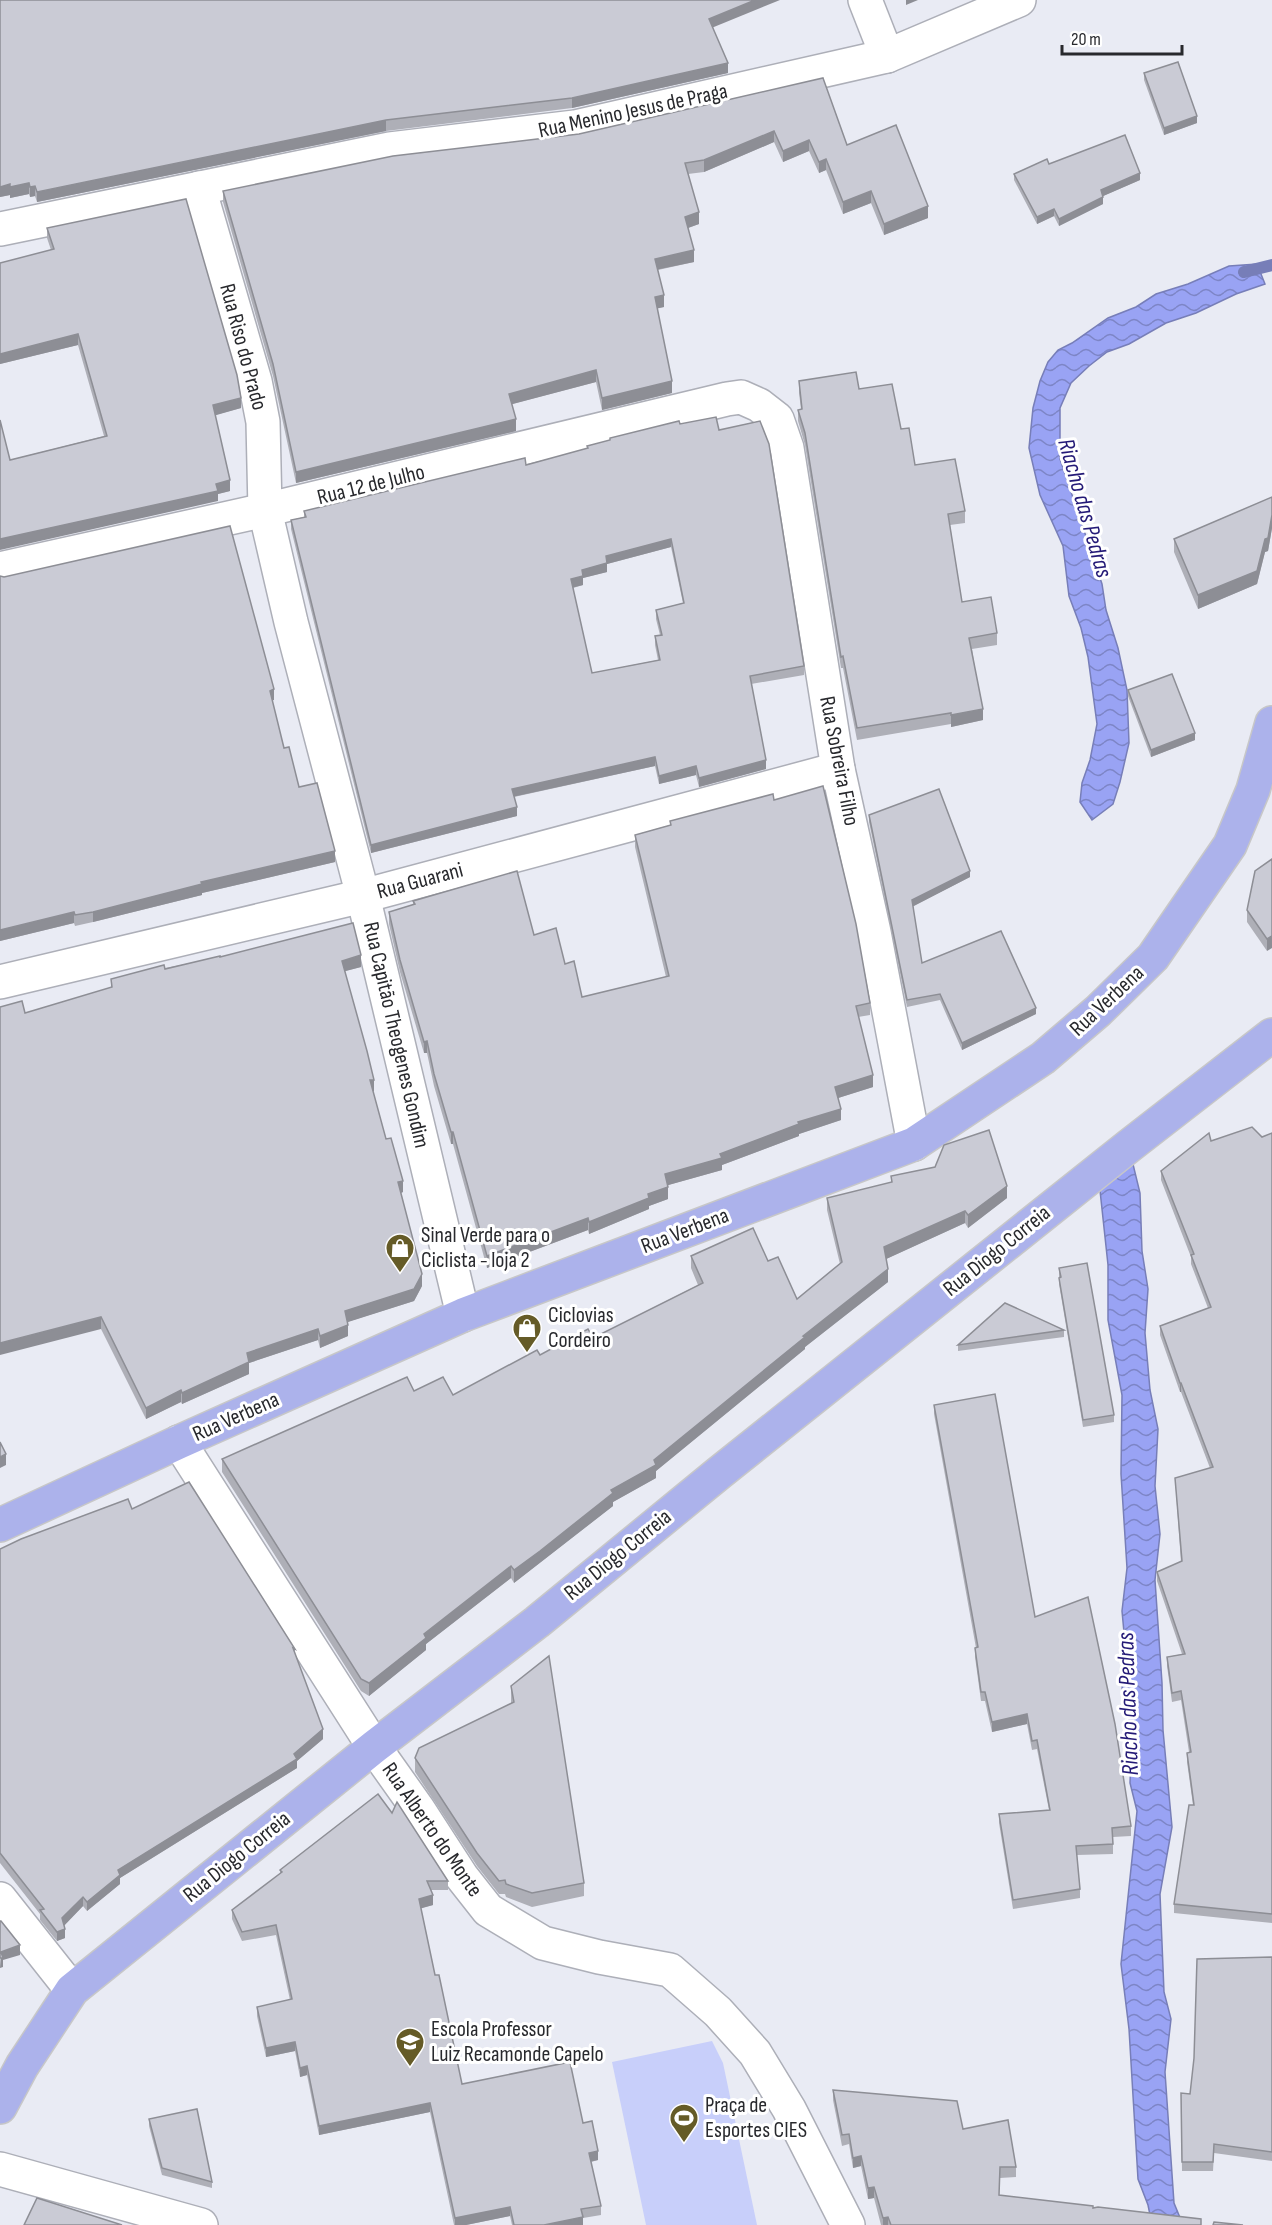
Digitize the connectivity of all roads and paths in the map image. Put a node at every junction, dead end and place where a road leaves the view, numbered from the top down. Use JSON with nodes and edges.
{"nodes":[{"id":1,"x":865,"y":0,"type":"edge"},
{"id":2,"x":1019,"y":0,"type":"edge"},
{"id":3,"x":886,"y":56,"type":"junction"},
{"id":4,"x":199,"y":188,"type":"junction"},
{"id":5,"x":0,"y":229,"type":"edge"},
{"id":6,"x":741,"y":397,"type":"joint"},
{"id":7,"x":265,"y":510,"type":"junction"},
{"id":8,"x":0,"y":569,"type":"edge"},
{"id":9,"x":1272,"y":723,"type":"edge"},
{"id":10,"x":838,"y":769,"type":"junction"},
{"id":11,"x":363,"y":896,"type":"junction"},
{"id":12,"x":0,"y":982,"type":"edge"},
{"id":13,"x":1272,"y":1035,"type":"edge"},
{"id":14,"x":914,"y":1144,"type":"junction"},
{"id":15,"x":463,"y":1315,"type":"junction"},
{"id":16,"x":179,"y":1442,"type":"junction"},
{"id":17,"x":0,"y":1525,"type":"edge"},
{"id":18,"x":374,"y":1747,"type":"junction"},
{"id":19,"x":0,"y":1899,"type":"edge"},
{"id":20,"x":72,"y":1990,"type":"junction"},
{"id":21,"x":0,"y":2107,"type":"edge"},
{"id":22,"x":0,"y":2169,"type":"edge"},
{"id":23,"x":201,"y":2225,"type":"edge"},
{"id":24,"x":848,"y":2225,"type":"edge"}],
"edges":[{"from":1,"to":3,"type":"street"},
{"from":2,"to":3,"type":"street","name":"Rua Menino Jesus de Praga"},
{"from":3,"to":4,"type":"street","name":"Rua Menino Jesus de Praga"},
{"from":4,"to":5,"type":"street","name":"Rua Menino Jesus de Praga"},
{"from":4,"to":7,"type":"street","name":"Rua Riso do Prado"},
{"from":6,"to":7,"type":"street","name":"Rua 12 de Julho"},
{"from":6,"to":10,"type":"street","name":"Rua Sobreira Filho"},
{"from":7,"to":8,"type":"street","name":"Rua 12 de Julho"},
{"from":7,"to":11,"type":"street","name":"Rua Capitão Theogenes Gondim"},
{"from":9,"to":14,"type":"main road","name":"Rua Verbena"},
{"from":10,"to":11,"type":"street","name":"Rua Guarani"},
{"from":10,"to":14,"type":"street","name":"Rua Sobreira Filho"},
{"from":11,"to":12,"type":"street","name":"Rua Guarani"},
{"from":11,"to":15,"type":"street","name":"Rua Capitão Theogenes Gondim"},
{"from":13,"to":18,"type":"main road","name":"Rua Diogo Correia"},
{"from":14,"to":15,"type":"main road","name":"Rua Verbena"},
{"from":15,"to":16,"type":"main road","name":"Rua Verbena"},
{"from":16,"to":17,"type":"main road","name":"Rua Verbena"},
{"from":16,"to":18,"type":"street","name":"Rua Alberto do Monte"},
{"from":18,"to":20,"type":"main road","name":"Rua Diogo Correia"},
{"from":18,"to":24,"type":"street","name":"Rua Alberto do Monte"},
{"from":19,"to":20,"type":"street"},
{"from":20,"to":21,"type":"main road","name":"Rua Diogo Correia"},
{"from":22,"to":23,"type":"street"}]}
